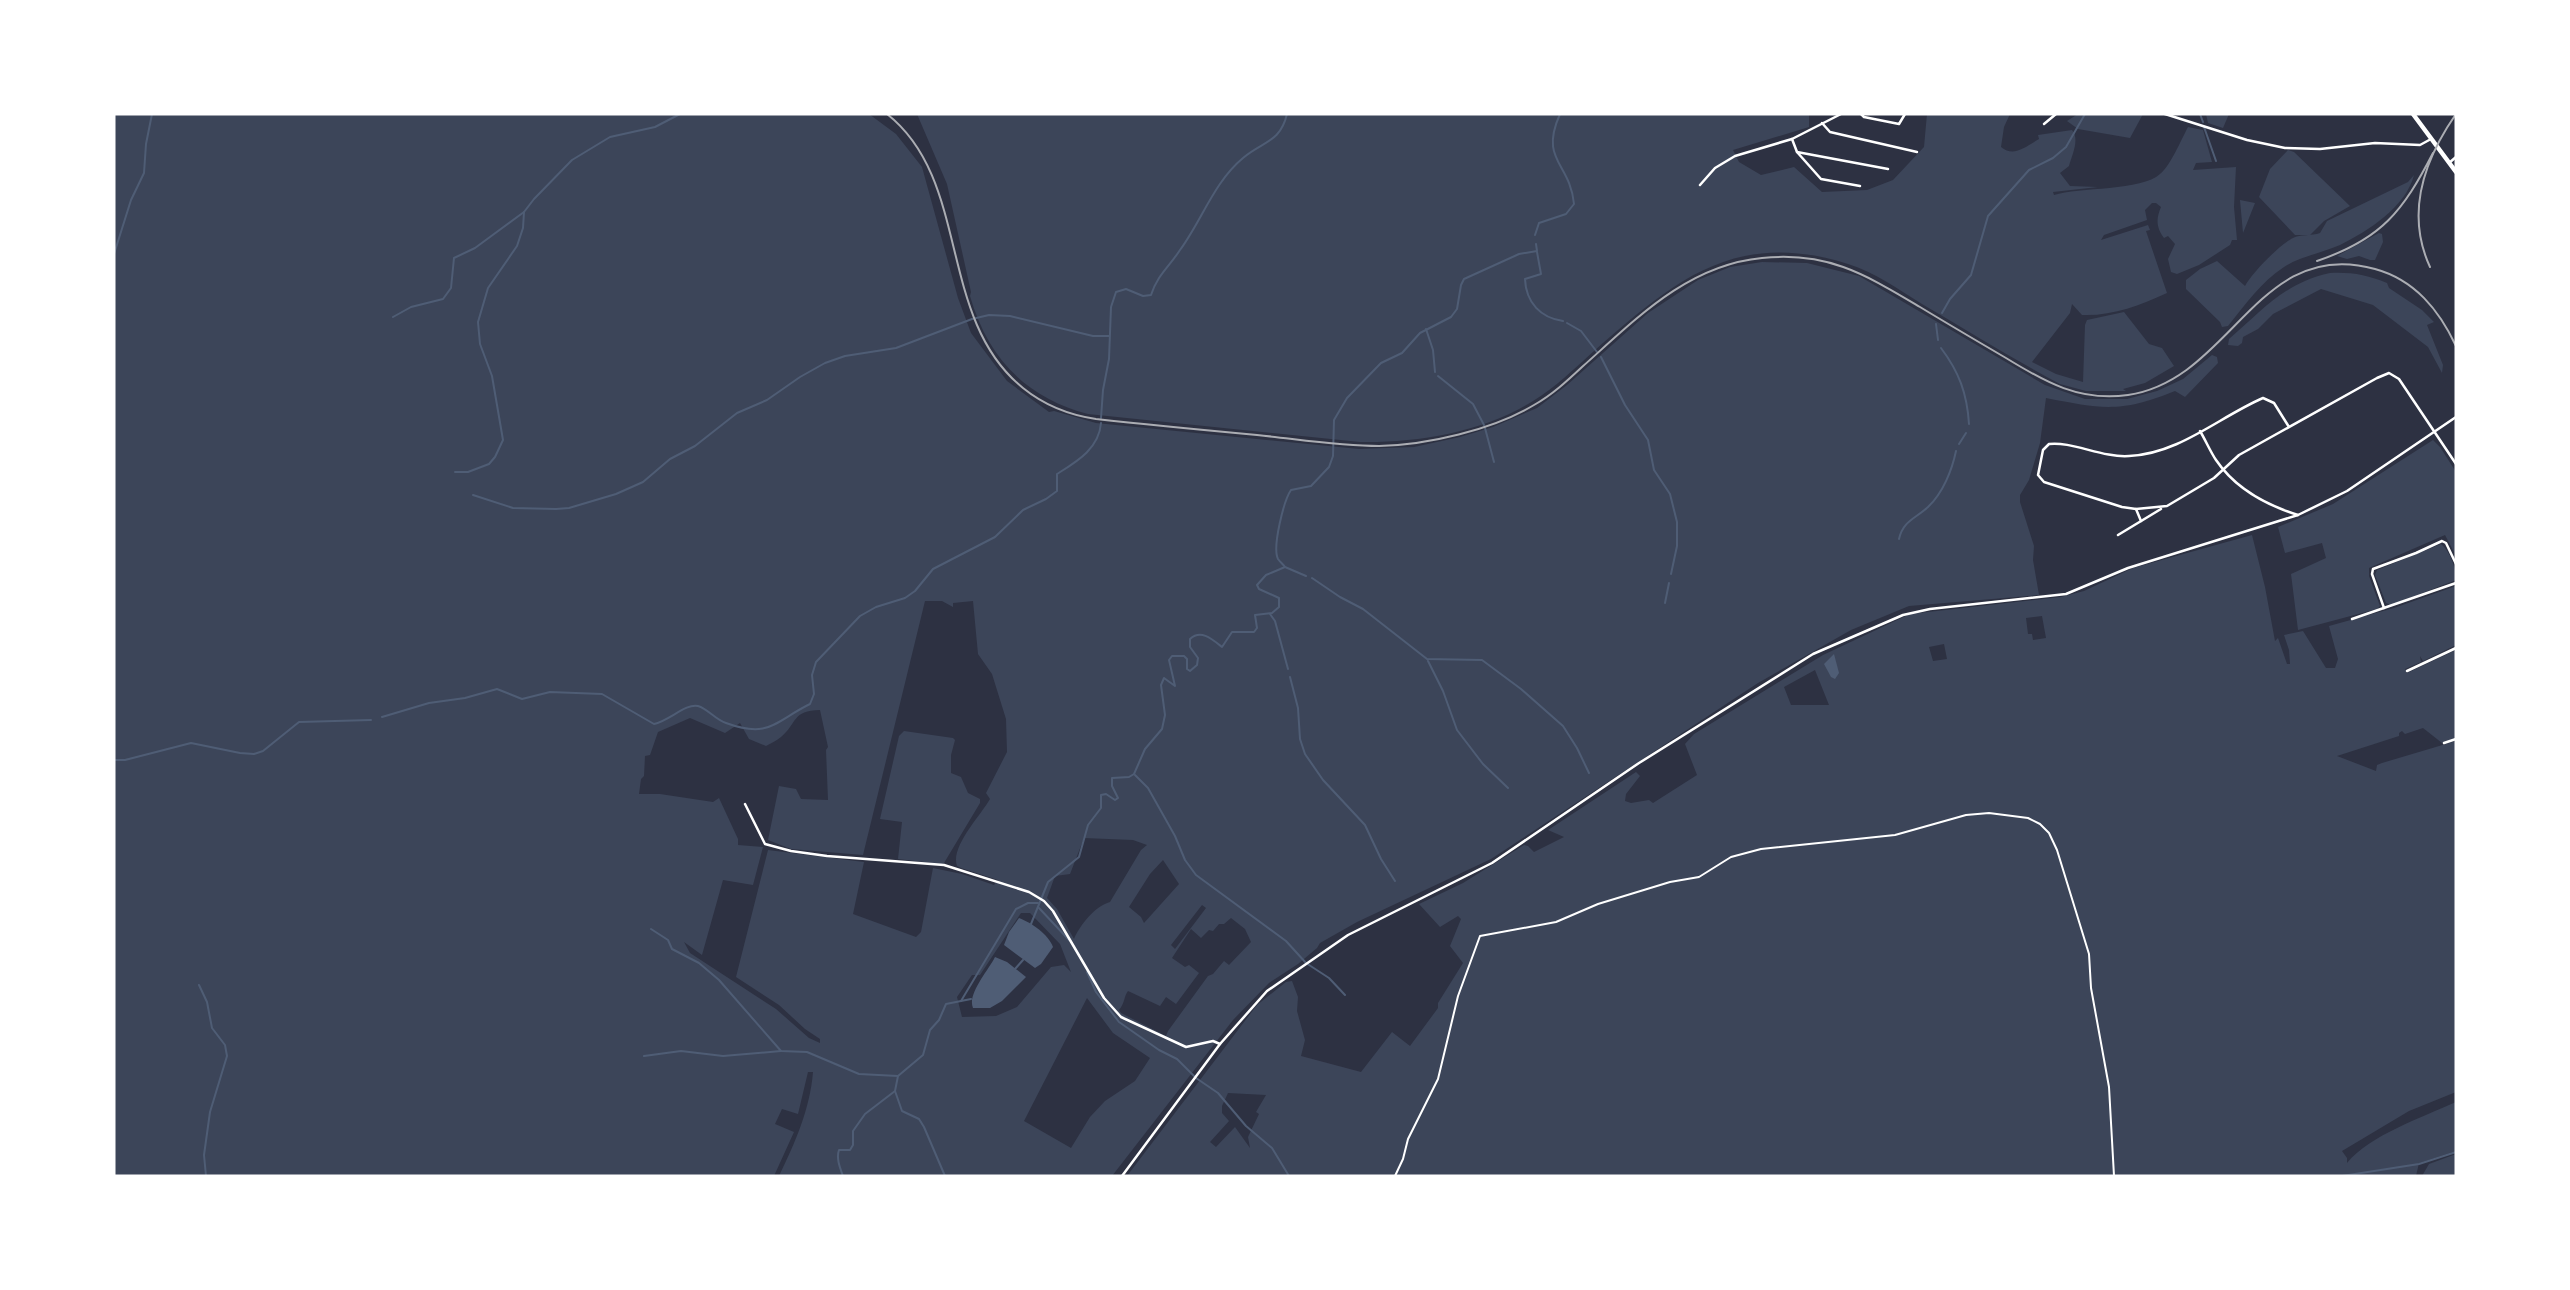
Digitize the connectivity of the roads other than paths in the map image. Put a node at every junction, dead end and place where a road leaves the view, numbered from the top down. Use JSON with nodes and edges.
{"nodes":[{"id":1,"x":1841,"y":114,"type":"edge"},
{"id":2,"x":1861,"y":114,"type":"edge"},
{"id":3,"x":1905,"y":114,"type":"edge"},
{"id":4,"x":2056,"y":114,"type":"edge"},
{"id":5,"x":2165,"y":114,"type":"edge"},
{"id":6,"x":2413,"y":114,"type":"edge"},
{"id":7,"x":1822,"y":123,"type":"junction"},
{"id":8,"x":2044,"y":124,"type":"dead end"},
{"id":9,"x":1792,"y":139,"type":"junction"},
{"id":10,"x":2431,"y":139,"type":"junction"},
{"id":11,"x":1797,"y":152,"type":"junction"},
{"id":12,"x":1917,"y":152,"type":"dead end"},
{"id":13,"x":2456,"y":157,"type":"edge"},
{"id":14,"x":2449,"y":163,"type":"junction"},
{"id":15,"x":1888,"y":169,"type":"dead end"},
{"id":16,"x":2456,"y":172,"type":"edge"},
{"id":17,"x":1700,"y":185,"type":"dead end"},
{"id":18,"x":1860,"y":186,"type":"dead end"},
{"id":19,"x":2456,"y":417,"type":"edge"},
{"id":20,"x":2289,"y":427,"type":"junction"},
{"id":21,"x":2200,"y":431,"type":"junction"},
{"id":22,"x":2435,"y":432,"type":"junction"},
{"id":23,"x":2456,"y":464,"type":"edge"},
{"id":24,"x":2223,"y":468,"type":"junction"},
{"id":25,"x":2163,"y":507,"type":"junction"},
{"id":26,"x":2136,"y":509,"type":"junction"},
{"id":27,"x":2298,"y":515,"type":"junction"},
{"id":28,"x":2141,"y":521,"type":"junction"},
{"id":29,"x":2118,"y":535,"type":"dead end"},
{"id":30,"x":2456,"y":564,"type":"edge"},
{"id":31,"x":2456,"y":583,"type":"edge"},
{"id":32,"x":2384,"y":608,"type":"junction"},
{"id":33,"x":2352,"y":619,"type":"dead end"},
{"id":34,"x":2456,"y":648,"type":"edge"},
{"id":35,"x":2407,"y":671,"type":"dead end"},
{"id":36,"x":2456,"y":739,"type":"edge"},
{"id":37,"x":2444,"y":743,"type":"dead end"},
{"id":38,"x":745,"y":804,"type":"dead end"},
{"id":39,"x":1220,"y":1044,"type":"junction"},
{"id":40,"x":1122,"y":1176,"type":"edge"}],
"edges":[{"from":1,"to":7,"type":"street"},
{"from":2,"to":3,"type":"street"},
{"from":4,"to":8,"type":"street"},
{"from":5,"to":10,"type":"street"},
{"from":6,"to":10,"type":"main road"},
{"from":7,"to":9,"type":"street"},
{"from":7,"to":12,"type":"street"},
{"from":9,"to":11,"type":"street"},
{"from":9,"to":17,"type":"street"},
{"from":10,"to":14,"type":"main road"},
{"from":11,"to":15,"type":"street"},
{"from":11,"to":18,"type":"street"},
{"from":13,"to":14,"type":"street"},
{"from":14,"to":16,"type":"main road"},
{"from":19,"to":22,"type":"street"},
{"from":20,"to":21,"type":"street"},
{"from":20,"to":22,"type":"street"},
{"from":20,"to":24,"type":"street"},
{"from":21,"to":24,"type":"street"},
{"from":21,"to":26,"type":"street"},
{"from":22,"to":23,"type":"street"},
{"from":22,"to":27,"type":"street"},
{"from":24,"to":25,"type":"street"},
{"from":24,"to":27,"type":"street"},
{"from":25,"to":26,"type":"street"},
{"from":25,"to":28,"type":"street"},
{"from":26,"to":28,"type":"street"},
{"from":27,"to":39,"type":"street"},
{"from":28,"to":29,"type":"street"},
{"from":30,"to":32,"type":"street"},
{"from":31,"to":32,"type":"street"},
{"from":32,"to":33,"type":"street"},
{"from":34,"to":35,"type":"street"},
{"from":36,"to":37,"type":"street"},
{"from":38,"to":39,"type":"street"},
{"from":39,"to":40,"type":"street"}]}
